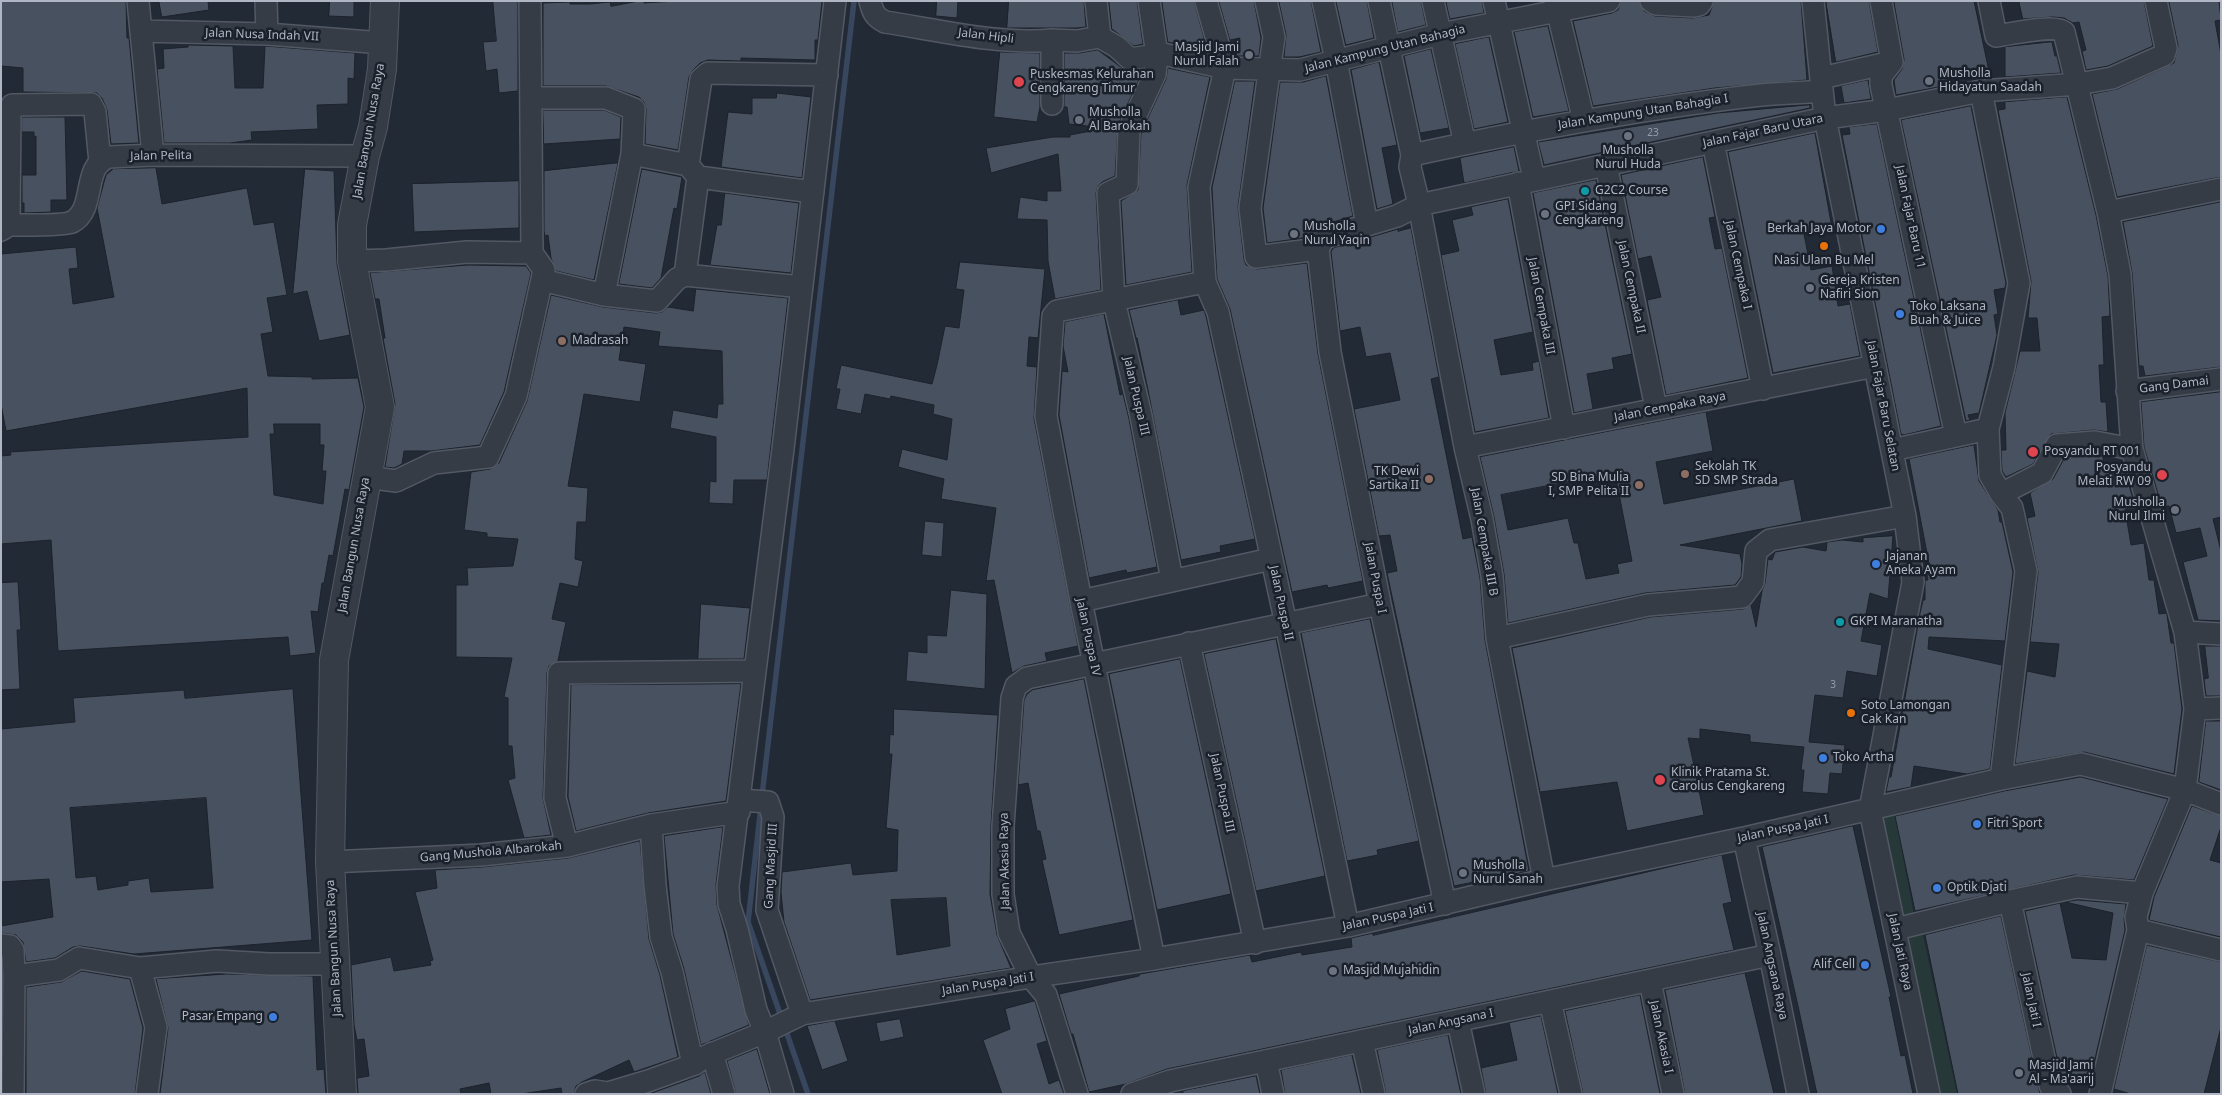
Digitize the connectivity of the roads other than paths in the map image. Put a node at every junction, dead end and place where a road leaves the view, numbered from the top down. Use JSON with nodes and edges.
{"nodes":[{"id":1,"x":138,"y":1,"type":"edge"},
{"id":2,"x":266,"y":1,"type":"edge"},
{"id":3,"x":385,"y":1,"type":"edge"},
{"id":4,"x":530,"y":1,"type":"edge"},
{"id":5,"x":835,"y":1,"type":"edge"},
{"id":6,"x":870,"y":1,"type":"edge"},
{"id":7,"x":1096,"y":1,"type":"edge"},
{"id":8,"x":1148,"y":1,"type":"edge"},
{"id":9,"x":1206,"y":1,"type":"edge"},
{"id":10,"x":1266,"y":1,"type":"edge"},
{"id":11,"x":1323,"y":1,"type":"edge"},
{"id":12,"x":1379,"y":1,"type":"edge"},
{"id":13,"x":1433,"y":1,"type":"edge"},
{"id":14,"x":1494,"y":1,"type":"edge"},
{"id":15,"x":1609,"y":1,"type":"edge"},
{"id":16,"x":1651,"y":1,"type":"edge"},
{"id":17,"x":1702,"y":1,"type":"edge"},
{"id":18,"x":1814,"y":1,"type":"edge"},
{"id":19,"x":1881,"y":1,"type":"edge"},
{"id":20,"x":1989,"y":1,"type":"edge"},
{"id":21,"x":2156,"y":1,"type":"edge"},
{"id":22,"x":1556,"y":6,"type":"edge"},
{"id":23,"x":1499,"y":22,"type":"junction"},
{"id":24,"x":141,"y":32,"type":"junction"},
{"id":25,"x":267,"y":34,"type":"junction"},
{"id":26,"x":1440,"y":34,"type":"junction"},
{"id":27,"x":1100,"y":37,"type":"junction"},
{"id":28,"x":1052,"y":40,"type":"junction"},
{"id":29,"x":383,"y":43,"type":"junction"},
{"id":30,"x":1389,"y":48,"type":"junction"},
{"id":31,"x":1157,"y":55,"type":"junction"},
{"id":32,"x":1336,"y":60,"type":"junction"},
{"id":33,"x":1892,"y":62,"type":"junction"},
{"id":34,"x":1225,"y":68,"type":"junction"},
{"id":35,"x":1270,"y":68,"type":"junction"},
{"id":36,"x":827,"y":75,"type":"junction"},
{"id":37,"x":2078,"y":84,"type":"junction"},
{"id":38,"x":1821,"y":85,"type":"junction"},
{"id":39,"x":1981,"y":91,"type":"junction"},
{"id":40,"x":531,"y":98,"type":"junction"},
{"id":41,"x":1052,"y":104,"type":"dead end"},
{"id":42,"x":1887,"y":110,"type":"junction"},
{"id":43,"x":1825,"y":118,"type":"junction"},
{"id":44,"x":1584,"y":120,"type":"junction"},
{"id":45,"x":1523,"y":131,"type":"junction"},
{"id":46,"x":1713,"y":142,"type":"junction"},
{"id":47,"x":1464,"y":144,"type":"junction"},
{"id":48,"x":6,"y":149,"type":"edge"},
{"id":49,"x":632,"y":154,"type":"junction"},
{"id":50,"x":153,"y":155,"type":"junction"},
{"id":51,"x":1412,"y":155,"type":"junction"},
{"id":52,"x":365,"y":156,"type":"junction"},
{"id":53,"x":100,"y":162,"type":"junction"},
{"id":54,"x":1606,"y":165,"type":"junction"},
{"id":55,"x":693,"y":171,"type":"junction"},
{"id":56,"x":1526,"y":181,"type":"junction"},
{"id":57,"x":2221,"y":189,"type":"edge"},
{"id":58,"x":813,"y":192,"type":"junction"},
{"id":59,"x":1418,"y":201,"type":"junction"},
{"id":60,"x":2108,"y":212,"type":"junction"},
{"id":61,"x":1367,"y":225,"type":"junction"},
{"id":62,"x":5,"y":228,"type":"edge"},
{"id":63,"x":1318,"y":249,"type":"junction"},
{"id":64,"x":532,"y":254,"type":"junction"},
{"id":65,"x":352,"y":261,"type":"junction"},
{"id":66,"x":685,"y":274,"type":"junction"},
{"id":67,"x":542,"y":280,"type":"junction"},
{"id":68,"x":1205,"y":282,"type":"junction"},
{"id":69,"x":802,"y":288,"type":"junction"},
{"id":70,"x":604,"y":295,"type":"junction"},
{"id":71,"x":1114,"y":301,"type":"junction"},
{"id":72,"x":1875,"y":366,"type":"junction"},
{"id":73,"x":2221,"y":379,"type":"edge"},
{"id":74,"x":1763,"y":389,"type":"junction"},
{"id":75,"x":2127,"y":391,"type":"junction"},
{"id":76,"x":1656,"y":408,"type":"junction"},
{"id":77,"x":1564,"y":428,"type":"junction"},
{"id":78,"x":1988,"y":430,"type":"junction"},
{"id":79,"x":1956,"y":436,"type":"junction"},
{"id":80,"x":1465,"y":447,"type":"junction"},
{"id":81,"x":2132,"y":449,"type":"junction"},
{"id":82,"x":1892,"y":450,"type":"junction"},
{"id":83,"x":367,"y":477,"type":"junction"},
{"id":84,"x":2001,"y":494,"type":"junction"},
{"id":85,"x":1905,"y":516,"type":"junction"},
{"id":86,"x":1271,"y":559,"type":"junction"},
{"id":87,"x":1172,"y":580,"type":"junction"},
{"id":88,"x":1081,"y":601,"type":"junction"},
{"id":89,"x":1380,"y":604,"type":"junction"},
{"id":90,"x":1286,"y":624,"type":"junction"},
{"id":91,"x":2186,"y":632,"type":"junction"},
{"id":92,"x":2221,"y":634,"type":"edge"},
{"id":93,"x":1497,"y":638,"type":"junction"},
{"id":94,"x":1189,"y":643,"type":"junction"},
{"id":95,"x":1094,"y":664,"type":"junction"},
{"id":96,"x":755,"y":671,"type":"junction"},
{"id":97,"x":2221,"y":708,"type":"edge"},
{"id":98,"x":2195,"y":709,"type":"junction"},
{"id":99,"x":2001,"y":779,"type":"junction"},
{"id":100,"x":2185,"y":790,"type":"junction"},
{"id":101,"x":748,"y":804,"type":"junction"},
{"id":102,"x":2221,"y":804,"type":"edge"},
{"id":103,"x":1870,"y":810,"type":"junction"},
{"id":104,"x":651,"y":825,"type":"junction"},
{"id":105,"x":1744,"y":838,"type":"junction"},
{"id":106,"x":567,"y":846,"type":"junction"},
{"id":107,"x":330,"y":862,"type":"junction"},
{"id":108,"x":1544,"y":880,"type":"junction"},
{"id":109,"x":2142,"y":893,"type":"junction"},
{"id":110,"x":2010,"y":901,"type":"junction"},
{"id":111,"x":1446,"y":904,"type":"junction"},
{"id":112,"x":1348,"y":926,"type":"junction"},
{"id":113,"x":1896,"y":930,"type":"junction"},
{"id":114,"x":2138,"y":930,"type":"junction"},
{"id":115,"x":1255,"y":942,"type":"junction"},
{"id":116,"x":1,"y":945,"type":"edge"},
{"id":117,"x":2221,"y":950,"type":"edge"},
{"id":118,"x":1770,"y":955,"type":"junction"},
{"id":119,"x":1154,"y":959,"type":"junction"},
{"id":120,"x":334,"y":964,"type":"junction"},
{"id":121,"x":140,"y":968,"type":"junction"},
{"id":122,"x":14,"y":976,"type":"junction"},
{"id":123,"x":1031,"y":977,"type":"junction"},
{"id":124,"x":1650,"y":980,"type":"junction"},
{"id":125,"x":1550,"y":1001,"type":"junction"},
{"id":126,"x":798,"y":1016,"type":"junction"},
{"id":127,"x":1458,"y":1020,"type":"junction"},
{"id":128,"x":768,"y":1031,"type":"junction"},
{"id":129,"x":1362,"y":1041,"type":"junction"},
{"id":130,"x":712,"y":1053,"type":"junction"},
{"id":131,"x":1266,"y":1061,"type":"junction"},
{"id":132,"x":692,"y":1064,"type":"junction"},
{"id":133,"x":1172,"y":1087,"type":"edge"},
{"id":134,"x":592,"y":1093,"type":"edge"},
{"id":135,"x":13,"y":1094,"type":"edge"},
{"id":136,"x":147,"y":1094,"type":"edge"},
{"id":137,"x":342,"y":1094,"type":"edge"},
{"id":138,"x":724,"y":1094,"type":"edge"},
{"id":139,"x":783,"y":1094,"type":"edge"},
{"id":140,"x":1077,"y":1094,"type":"edge"},
{"id":141,"x":1132,"y":1094,"type":"edge"},
{"id":142,"x":1273,"y":1094,"type":"edge"},
{"id":143,"x":1374,"y":1094,"type":"edge"},
{"id":144,"x":1474,"y":1094,"type":"edge"},
{"id":145,"x":1571,"y":1094,"type":"edge"},
{"id":146,"x":1673,"y":1094,"type":"edge"},
{"id":147,"x":1798,"y":1094,"type":"edge"},
{"id":148,"x":1929,"y":1094,"type":"edge"},
{"id":149,"x":2060,"y":1094,"type":"edge"},
{"id":150,"x":2100,"y":1094,"type":"edge"}],
"edges":[{"from":1,"to":24,"type":"street"},
{"from":2,"to":25,"type":"street"},
{"from":3,"to":29,"type":"street","name":"Jalan Bangun Nusa Raya"},
{"from":4,"to":40,"type":"street"},
{"from":5,"to":36,"type":"street"},
{"from":6,"to":28,"type":"street","name":"Jalan Hipli"},
{"from":7,"to":27,"type":"street"},
{"from":8,"to":31,"type":"street"},
{"from":9,"to":34,"type":"street"},
{"from":10,"to":35,"type":"street"},
{"from":11,"to":32,"type":"street"},
{"from":12,"to":30,"type":"street","name":"Jalan Cempaka III B"},
{"from":13,"to":26,"type":"street"},
{"from":14,"to":23,"type":"street","name":"Jalan Cempaka III"},
{"from":15,"to":22,"type":"street","name":"Jalan Kampung Utan Bahagia"},
{"from":16,"to":17,"type":"street"},
{"from":18,"to":38,"type":"street","name":"Jalan Fajar Baru Selatan"},
{"from":19,"to":33,"type":"street"},
{"from":20,"to":37,"type":"street"},
{"from":21,"to":37,"type":"street","name":"Jalan Fajar Baru Utara"},
{"from":22,"to":23,"type":"street","name":"Jalan Kampung Utan Bahagia"},
{"from":22,"to":44,"type":"street"},
{"from":23,"to":26,"type":"street","name":"Jalan Kampung Utan Bahagia"},
{"from":23,"to":45,"type":"street","name":"Jalan Cempaka III"},
{"from":24,"to":25,"type":"street","name":"Jalan Nusa Indah VII"},
{"from":24,"to":50,"type":"street"},
{"from":25,"to":29,"type":"street","name":"Jalan Nusa Indah VII"},
{"from":26,"to":30,"type":"street","name":"Jalan Kampung Utan Bahagia"},
{"from":26,"to":47,"type":"street"},
{"from":27,"to":28,"type":"street","name":"Jalan Hipli"},
{"from":27,"to":31,"type":"street","name":"Jalan Kampung Utan Bahagia"},
{"from":28,"to":41,"type":"street"},
{"from":29,"to":52,"type":"street","name":"Jalan Bangun Nusa Raya"},
{"from":30,"to":32,"type":"street","name":"Jalan Kampung Utan Bahagia"},
{"from":30,"to":51,"type":"street","name":"Jalan Cempaka III B"},
{"from":31,"to":34,"type":"street","name":"Jalan Kampung Utan Bahagia"},
{"from":31,"to":71,"type":"street","name":"Jalan Puspa III"},
{"from":32,"to":35,"type":"street","name":"Jalan Kampung Utan Bahagia"},
{"from":32,"to":61,"type":"street"},
{"from":33,"to":38,"type":"street","name":"Jalan Kampung Utan Bahagia I"},
{"from":33,"to":42,"type":"street","name":"Jalan Fajar Baru 11"},
{"from":34,"to":35,"type":"street","name":"Jalan Kampung Utan Bahagia"},
{"from":34,"to":68,"type":"street","name":"Jalan Puspa II"},
{"from":35,"to":63,"type":"street"},
{"from":36,"to":55,"type":"street"},
{"from":36,"to":58,"type":"street"},
{"from":37,"to":39,"type":"street","name":"Jalan Fajar Baru Utara"},
{"from":37,"to":60,"type":"street"},
{"from":38,"to":43,"type":"street","name":"Jalan Fajar Baru Selatan"},
{"from":38,"to":44,"type":"street","name":"Jalan Kampung Utan Bahagia I"},
{"from":39,"to":42,"type":"street","name":"Jalan Fajar Baru Utara"},
{"from":39,"to":78,"type":"street"},
{"from":40,"to":49,"type":"street"},
{"from":40,"to":64,"type":"street"},
{"from":42,"to":43,"type":"street","name":"Jalan Fajar Baru Utara"},
{"from":42,"to":79,"type":"street","name":"Jalan Fajar Baru 11"},
{"from":43,"to":46,"type":"street","name":"Jalan Fajar Baru Utara"},
{"from":43,"to":72,"type":"street","name":"Jalan Fajar Baru Selatan"},
{"from":44,"to":45,"type":"street","name":"Jalan Kampung Utan Bahagia I"},
{"from":45,"to":47,"type":"street","name":"Jalan Kampung Utan Bahagia I"},
{"from":45,"to":56,"type":"street","name":"Jalan Cempaka III"},
{"from":46,"to":54,"type":"street","name":"Jalan Fajar Baru Utara"},
{"from":46,"to":74,"type":"street","name":"Jalan Cempaka I"},
{"from":47,"to":51,"type":"street","name":"Jalan Kampung Utan Bahagia I"},
{"from":48,"to":53,"type":"street"},
{"from":48,"to":62,"type":"street"},
{"from":49,"to":55,"type":"street"},
{"from":49,"to":70,"type":"street"},
{"from":50,"to":52,"type":"street","name":"Jalan Pelita"},
{"from":50,"to":53,"type":"street","name":"Jalan Pelita"},
{"from":51,"to":59,"type":"street","name":"Jalan Cempaka III B"},
{"from":52,"to":65,"type":"street","name":"Jalan Bangun Nusa Raya"},
{"from":53,"to":62,"type":"street"},
{"from":54,"to":56,"type":"street","name":"Jalan Fajar Baru Utara"},
{"from":54,"to":76,"type":"street","name":"Jalan Cempaka II"},
{"from":55,"to":58,"type":"street"},
{"from":55,"to":66,"type":"street"},
{"from":56,"to":59,"type":"street","name":"Jalan Fajar Baru Utara"},
{"from":56,"to":77,"type":"street","name":"Jalan Cempaka III"},
{"from":57,"to":60,"type":"street"},
{"from":58,"to":69,"type":"street"},
{"from":59,"to":61,"type":"street","name":"Jalan Fajar Baru Utara"},
{"from":59,"to":80,"type":"street","name":"Jalan Cempaka III B"},
{"from":60,"to":75,"type":"street"},
{"from":61,"to":63,"type":"street","name":"Jalan Fajar Baru Utara"},
{"from":63,"to":89,"type":"street","name":"Jalan Puspa I"},
{"from":64,"to":65,"type":"street"},
{"from":64,"to":67,"type":"street"},
{"from":65,"to":83,"type":"street","name":"Jalan Bangun Nusa Raya"},
{"from":66,"to":69,"type":"street"},
{"from":66,"to":70,"type":"street"},
{"from":67,"to":70,"type":"street"},
{"from":67,"to":83,"type":"street"},
{"from":68,"to":71,"type":"street"},
{"from":68,"to":86,"type":"street","name":"Jalan Puspa II"},
{"from":69,"to":96,"type":"street"},
{"from":71,"to":87,"type":"street","name":"Jalan Puspa III"},
{"from":71,"to":88,"type":"street","name":"Jalan Puspa IV"},
{"from":72,"to":74,"type":"street","name":"Jalan Cempaka Raya"},
{"from":72,"to":82,"type":"street","name":"Jalan Fajar Baru Selatan"},
{"from":73,"to":75,"type":"street","name":"Gang Damai"},
{"from":74,"to":76,"type":"street","name":"Jalan Cempaka Raya"},
{"from":75,"to":81,"type":"street"},
{"from":76,"to":77,"type":"street","name":"Jalan Cempaka Raya"},
{"from":77,"to":80,"type":"street","name":"Jalan Cempaka Raya"},
{"from":78,"to":79,"type":"street"},
{"from":78,"to":84,"type":"street"},
{"from":79,"to":82,"type":"street"},
{"from":80,"to":93,"type":"street","name":"Jalan Cempaka III B"},
{"from":81,"to":84,"type":"street"},
{"from":81,"to":91,"type":"street"},
{"from":82,"to":85,"type":"street","name":"Jalan Fajar Baru Selatan"},
{"from":83,"to":107,"type":"street","name":"Jalan Bangun Nusa Raya"},
{"from":84,"to":99,"type":"street"},
{"from":85,"to":93,"type":"street"},
{"from":85,"to":103,"type":"street","name":"Jalan Fajar Baru Selatan"},
{"from":86,"to":87,"type":"street"},
{"from":86,"to":90,"type":"street","name":"Jalan Puspa II"},
{"from":87,"to":88,"type":"street"},
{"from":88,"to":95,"type":"street","name":"Jalan Puspa IV"},
{"from":89,"to":90,"type":"street"},
{"from":89,"to":111,"type":"street","name":"Jalan Puspa I"},
{"from":90,"to":94,"type":"street"},
{"from":90,"to":112,"type":"street","name":"Jalan Puspa II"},
{"from":91,"to":92,"type":"street"},
{"from":91,"to":98,"type":"street"},
{"from":93,"to":108,"type":"street","name":"Jalan Cempaka III B"},
{"from":94,"to":95,"type":"street"},
{"from":94,"to":115,"type":"street","name":"Jalan Puspa III"},
{"from":95,"to":119,"type":"street","name":"Jalan Puspa IV"},
{"from":95,"to":123,"type":"street","name":"Jalan Akasia Raya"},
{"from":96,"to":101,"type":"street"},
{"from":96,"to":106,"type":"street"},
{"from":97,"to":98,"type":"street"},
{"from":98,"to":100,"type":"street"},
{"from":99,"to":100,"type":"street","name":"Jalan Puspa Jati I"},
{"from":99,"to":103,"type":"street","name":"Jalan Puspa Jati I"},
{"from":100,"to":102,"type":"street","name":"Jalan Puspa Jati I"},
{"from":100,"to":109,"type":"street"},
{"from":101,"to":104,"type":"street","name":"Gang Mushola Albarokah"},
{"from":101,"to":126,"type":"street","name":"Gang Masjid III"},
{"from":101,"to":128,"type":"street"},
{"from":103,"to":105,"type":"street","name":"Jalan Puspa Jati I"},
{"from":103,"to":113,"type":"street","name":"Jalan Jati Raya"},
{"from":104,"to":106,"type":"street","name":"Gang Mushola Albarokah"},
{"from":104,"to":132,"type":"street"},
{"from":105,"to":108,"type":"street","name":"Jalan Puspa Jati I"},
{"from":105,"to":118,"type":"street","name":"Jalan Angsana Raya"},
{"from":106,"to":107,"type":"street","name":"Gang Mushola Albarokah"},
{"from":107,"to":120,"type":"street","name":"Jalan Bangun Nusa Raya"},
{"from":108,"to":111,"type":"street","name":"Jalan Puspa Jati I"},
{"from":109,"to":110,"type":"street"},
{"from":109,"to":114,"type":"street"},
{"from":110,"to":113,"type":"street"},
{"from":110,"to":149,"type":"street","name":"Jalan Jati I"},
{"from":111,"to":112,"type":"street","name":"Jalan Puspa Jati I"},
{"from":112,"to":115,"type":"street","name":"Jalan Puspa Jati I"},
{"from":113,"to":148,"type":"street","name":"Jalan Jati Raya"},
{"from":114,"to":117,"type":"street"},
{"from":114,"to":150,"type":"street"},
{"from":115,"to":119,"type":"street","name":"Jalan Puspa Jati I"},
{"from":116,"to":122,"type":"street"},
{"from":118,"to":124,"type":"street","name":"Jalan Angsana I"},
{"from":118,"to":147,"type":"street","name":"Jalan Angsana Raya"},
{"from":119,"to":123,"type":"street","name":"Jalan Puspa Jati I"},
{"from":120,"to":121,"type":"street"},
{"from":120,"to":137,"type":"street","name":"Jalan Bangun Nusa Raya"},
{"from":121,"to":122,"type":"street"},
{"from":121,"to":136,"type":"street"},
{"from":122,"to":135,"type":"street"},
{"from":123,"to":126,"type":"street","name":"Jalan Puspa Jati I"},
{"from":123,"to":140,"type":"street","name":"Jalan Akasia Raya"},
{"from":124,"to":125,"type":"street","name":"Jalan Angsana I"},
{"from":124,"to":146,"type":"street","name":"Jalan Akasia I"},
{"from":125,"to":127,"type":"street","name":"Jalan Angsana I"},
{"from":125,"to":145,"type":"street"},
{"from":126,"to":128,"type":"street","name":"Jalan Puspa Jati I"},
{"from":127,"to":129,"type":"street","name":"Jalan Angsana I"},
{"from":127,"to":144,"type":"street"},
{"from":128,"to":130,"type":"street","name":"Jalan Puspa Jati I"},
{"from":128,"to":139,"type":"street"},
{"from":129,"to":131,"type":"street","name":"Jalan Angsana I"},
{"from":129,"to":143,"type":"street"},
{"from":130,"to":132,"type":"street","name":"Jalan Puspa Jati I"},
{"from":130,"to":138,"type":"street"},
{"from":131,"to":133,"type":"street","name":"Jalan Angsana I"},
{"from":131,"to":142,"type":"street"},
{"from":132,"to":134,"type":"street","name":"Jalan Puspa Jati I"},
{"from":133,"to":141,"type":"street","name":"Jalan Angsana I"}]}
